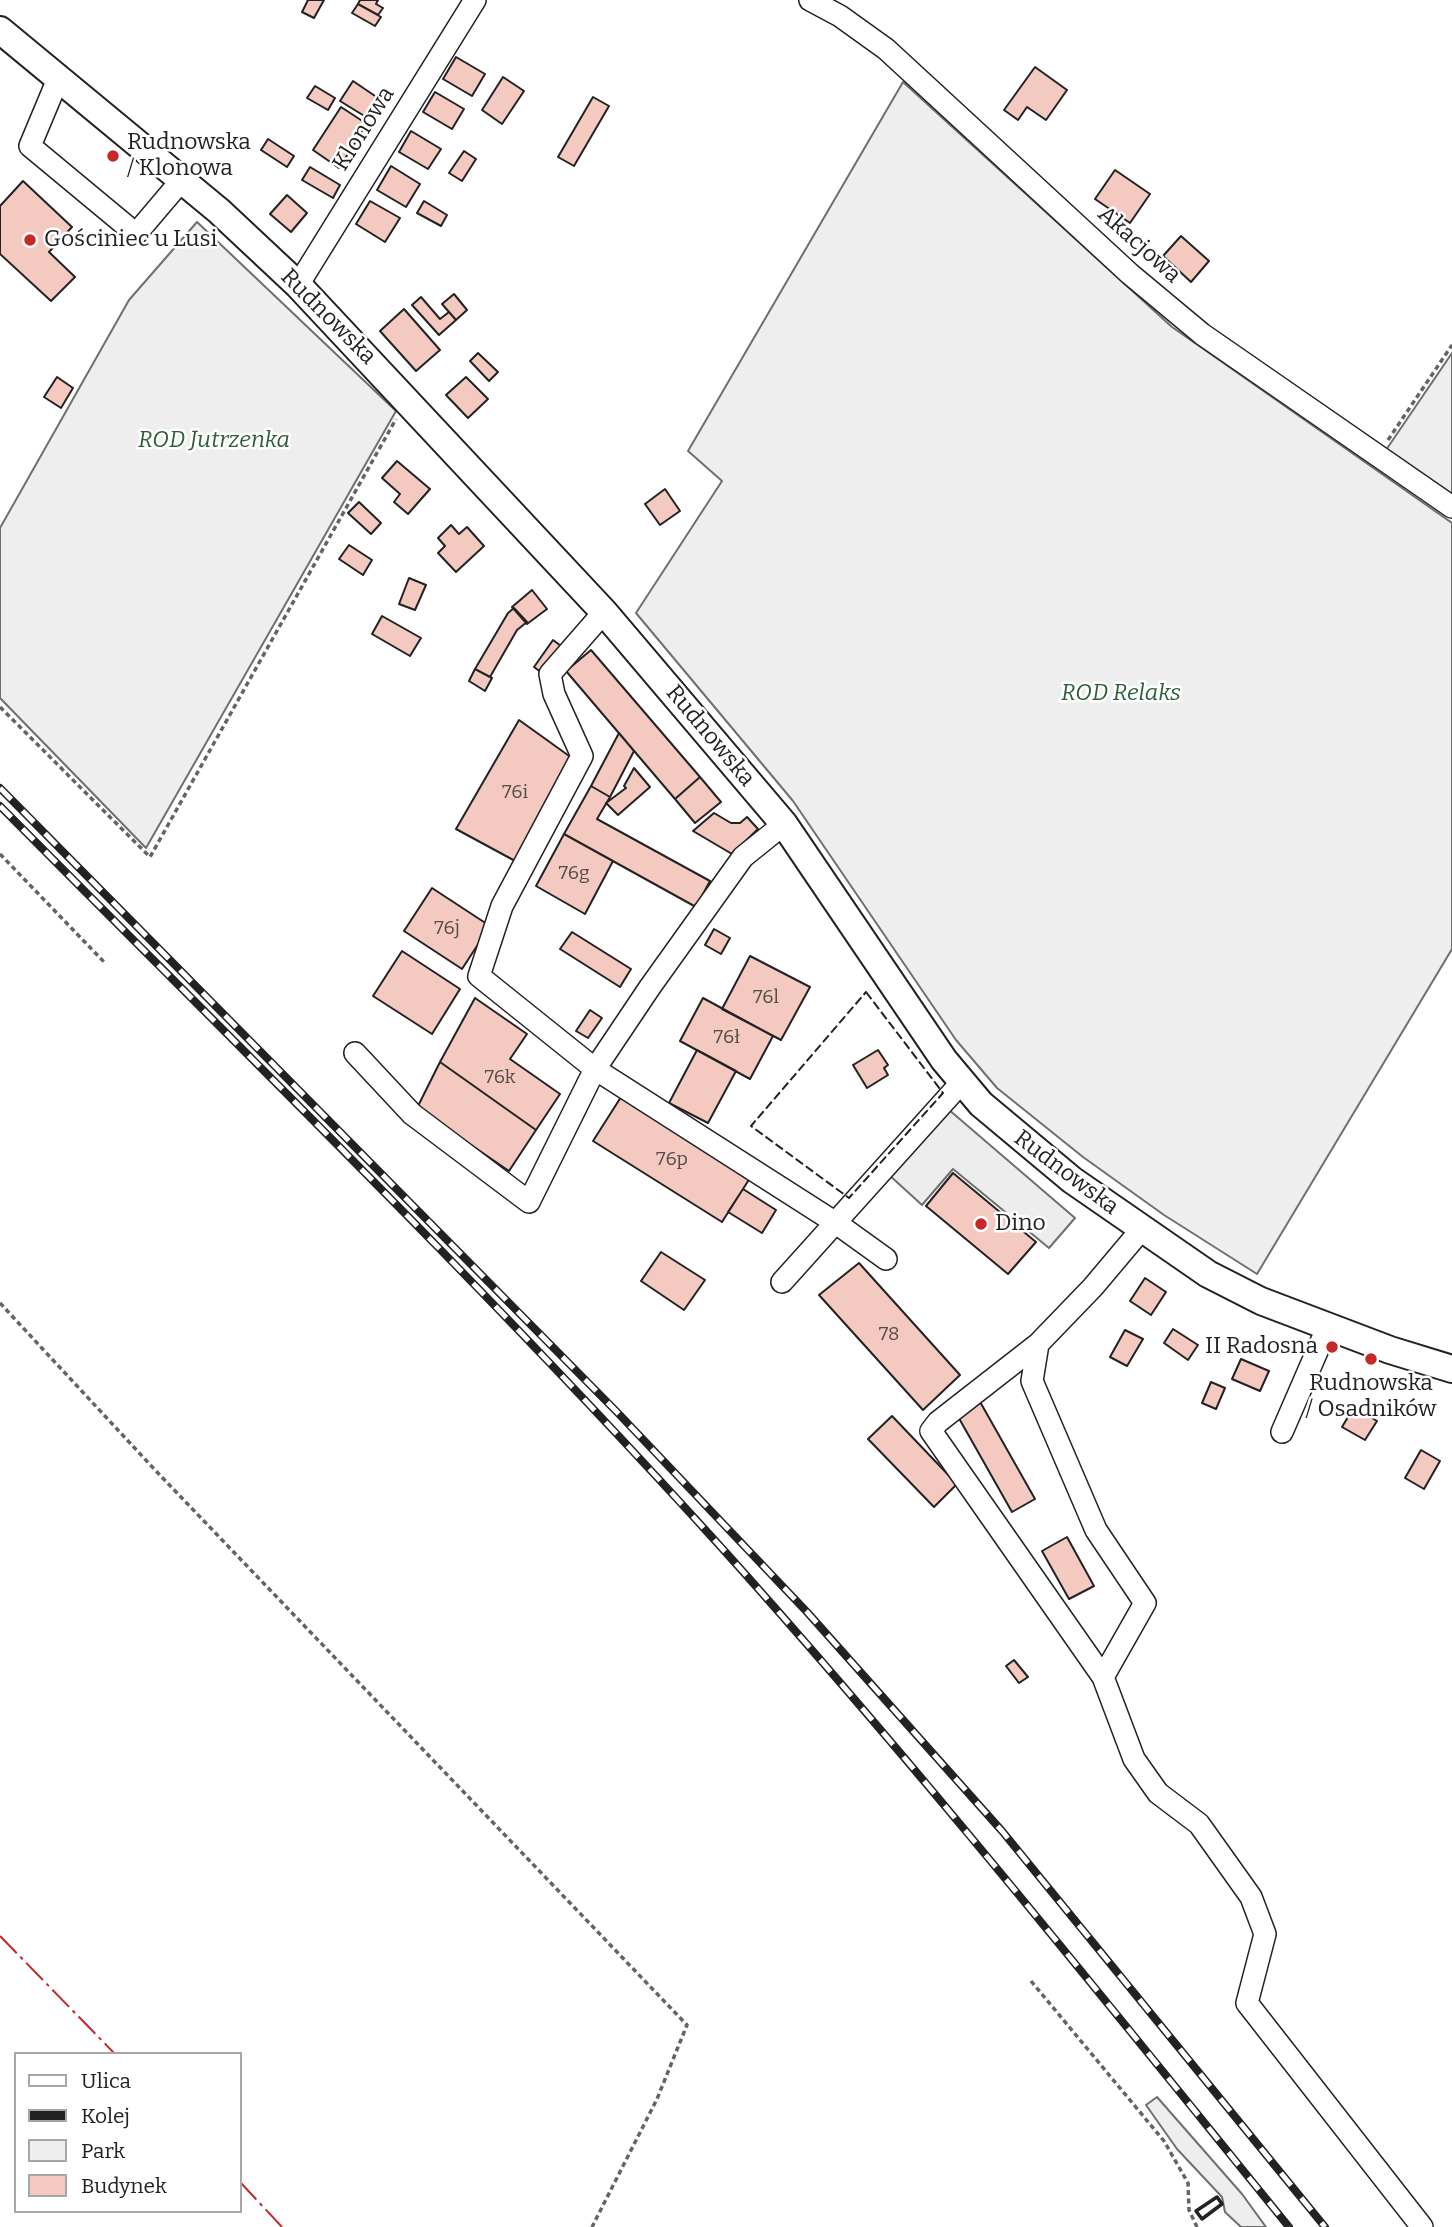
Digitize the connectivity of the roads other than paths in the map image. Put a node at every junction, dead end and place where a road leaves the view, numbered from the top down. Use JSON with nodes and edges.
{"nodes":[{"id":1,"x":475,"y":0,"type":"edge"},
{"id":2,"x":810,"y":0,"type":"edge"},
{"id":3,"x":0,"y":30,"type":"edge"},
{"id":4,"x":58,"y":79,"type":"junction"},
{"id":5,"x":181,"y":181,"type":"junction"},
{"id":6,"x":298,"y":285,"type":"junction"},
{"id":7,"x":1452,"y":507,"type":"edge"},
{"id":8,"x":604,"y":612,"type":"junction"},
{"id":9,"x":784,"y":824,"type":"junction"},
{"id":10,"x":355,"y":1053,"type":"dead end"},
{"id":11,"x":595,"y":1069,"type":"junction"},
{"id":12,"x":961,"y":1083,"type":"junction"},
{"id":13,"x":836,"y":1223,"type":"junction"},
{"id":14,"x":1141,"y":1230,"type":"junction"},
{"id":15,"x":886,"y":1259,"type":"dead end"},
{"id":16,"x":782,"y":1282,"type":"dead end"},
{"id":17,"x":1328,"y":1326,"type":"junction"},
{"id":18,"x":1038,"y":1344,"type":"junction"},
{"id":19,"x":1452,"y":1369,"type":"edge"},
{"id":20,"x":1282,"y":1432,"type":"dead end"},
{"id":21,"x":1103,"y":1677,"type":"junction"},
{"id":22,"x":1422,"y":2227,"type":"edge"}],
"edges":[{"from":1,"to":6,"type":"street","name":"Klonowa"},
{"from":2,"to":7,"type":"street","name":"Akacjowa"},
{"from":3,"to":4,"type":"main road","name":"Rudnowska"},
{"from":4,"to":5,"type":"main road","name":"Rudnowska"},
{"from":4,"to":5,"type":"street"},
{"from":5,"to":6,"type":"main road","name":"Rudnowska"},
{"from":6,"to":8,"type":"main road","name":"Rudnowska"},
{"from":8,"to":9,"type":"main road","name":"Rudnowska"},
{"from":8,"to":11,"type":"street"},
{"from":9,"to":11,"type":"street"},
{"from":9,"to":12,"type":"main road","name":"Rudnowska"},
{"from":10,"to":11,"type":"street"},
{"from":11,"to":13,"type":"street"},
{"from":12,"to":13,"type":"street"},
{"from":12,"to":14,"type":"main road","name":"Rudnowska"},
{"from":13,"to":15,"type":"street"},
{"from":13,"to":16,"type":"street"},
{"from":14,"to":17,"type":"main road","name":"Rudnowska"},
{"from":14,"to":18,"type":"street"},
{"from":17,"to":19,"type":"main road","name":"Rudnowska"},
{"from":17,"to":20,"type":"street"},
{"from":18,"to":21,"type":"street"},
{"from":18,"to":21,"type":"street"},
{"from":21,"to":22,"type":"street"}]}
